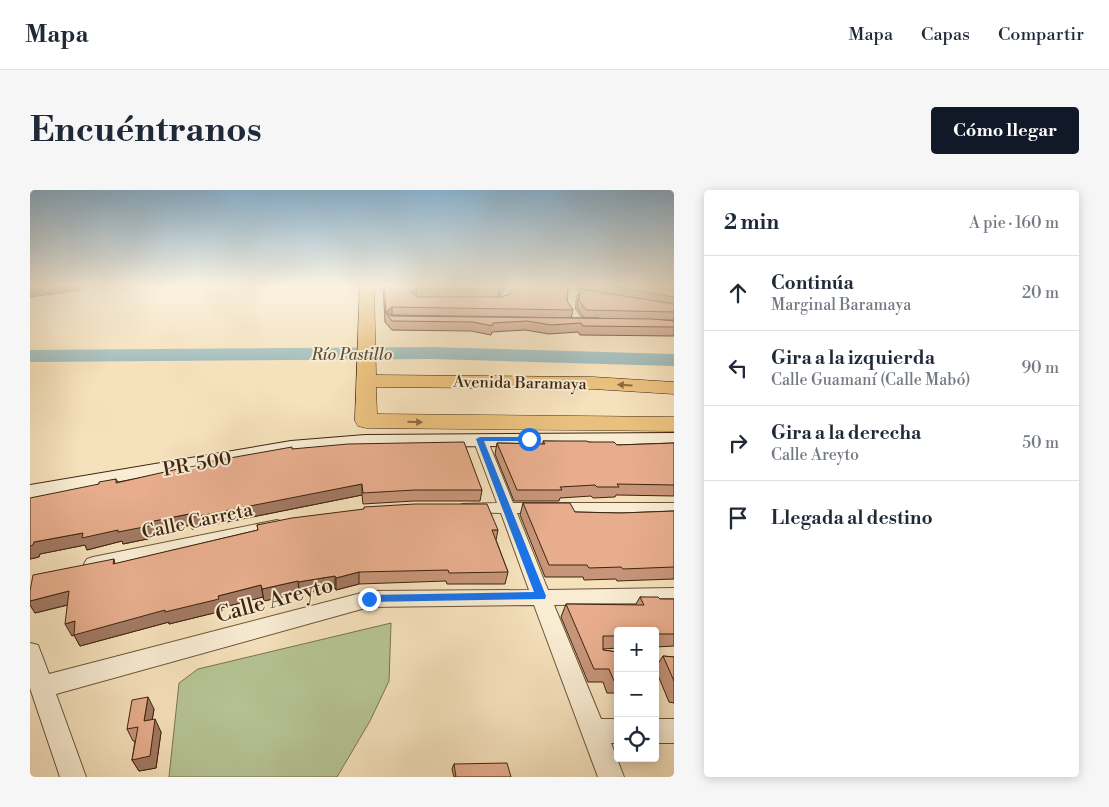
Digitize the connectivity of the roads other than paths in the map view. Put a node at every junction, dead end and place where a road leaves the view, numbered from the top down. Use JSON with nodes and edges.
{"nodes":[{"id":1,"x":367,"y":312,"type":"edge"},
{"id":2,"x":573,"y":312,"type":"edge"},
{"id":3,"x":571,"y":322,"type":"edge"},
{"id":4,"x":580,"y":322,"type":"junction"},
{"id":5,"x":590,"y":322,"type":"edge"},
{"id":6,"x":367,"y":377,"type":"junction"},
{"id":7,"x":674,"y":388,"type":"edge"},
{"id":8,"x":674,"y":424,"type":"edge"},
{"id":9,"x":365,"y":431,"type":"junction"},
{"id":10,"x":480,"y":439,"type":"junction"},
{"id":11,"x":674,"y":439,"type":"edge"},
{"id":12,"x":30,"y":492,"type":"edge"},
{"id":13,"x":450,"y":508,"type":"edge"},
{"id":14,"x":506,"y":508,"type":"junction"},
{"id":15,"x":674,"y":508,"type":"edge"},
{"id":16,"x":292,"y":522,"type":"edge"},
{"id":17,"x":79,"y":567,"type":"edge"},
{"id":18,"x":541,"y":596,"type":"junction"},
{"id":19,"x":674,"y":596,"type":"edge"},
{"id":20,"x":30,"y":652,"type":"edge"},
{"id":21,"x":42,"y":687,"type":"junction"},
{"id":22,"x":593,"y":731,"type":"junction"},
{"id":23,"x":614,"y":731,"type":"edge"},
{"id":24,"x":659,"y":731,"type":"edge"},
{"id":25,"x":674,"y":731,"type":"edge"},
{"id":26,"x":73,"y":777,"type":"edge"},
{"id":27,"x":611,"y":777,"type":"edge"}],
"edges":[{"from":1,"to":6,"type":"highway"},
{"from":2,"to":4,"type":"street"},
{"from":3,"to":4,"type":"street"},
{"from":4,"to":5,"type":"street"},
{"from":7,"to":6,"type":"highway","name":"Avenida Baramaya","one_way":true},
{"from":6,"to":9,"type":"highway"},
{"from":9,"to":8,"type":"highway","one_way":true},
{"from":9,"to":10,"type":"street","name":"PR-500"},
{"from":9,"to":12,"type":"street","name":"PR-500","number":"PR-500"},
{"from":10,"to":11,"type":"street","name":"PR-500"},
{"from":10,"to":14,"type":"street"},
{"from":13,"to":14,"type":"street"},
{"from":14,"to":15,"type":"street"},
{"from":14,"to":18,"type":"street"},
{"from":16,"to":17,"type":"street","name":"Calle Carreta"},
{"from":18,"to":19,"type":"street","name":"Calle Areyto"},
{"from":18,"to":21,"type":"street","name":"Calle Areyto"},
{"from":18,"to":22,"type":"street"},
{"from":20,"to":21,"type":"street"},
{"from":21,"to":26,"type":"street"},
{"from":22,"to":23,"type":"street"},
{"from":22,"to":27,"type":"street"},
{"from":24,"to":25,"type":"street"}]}
